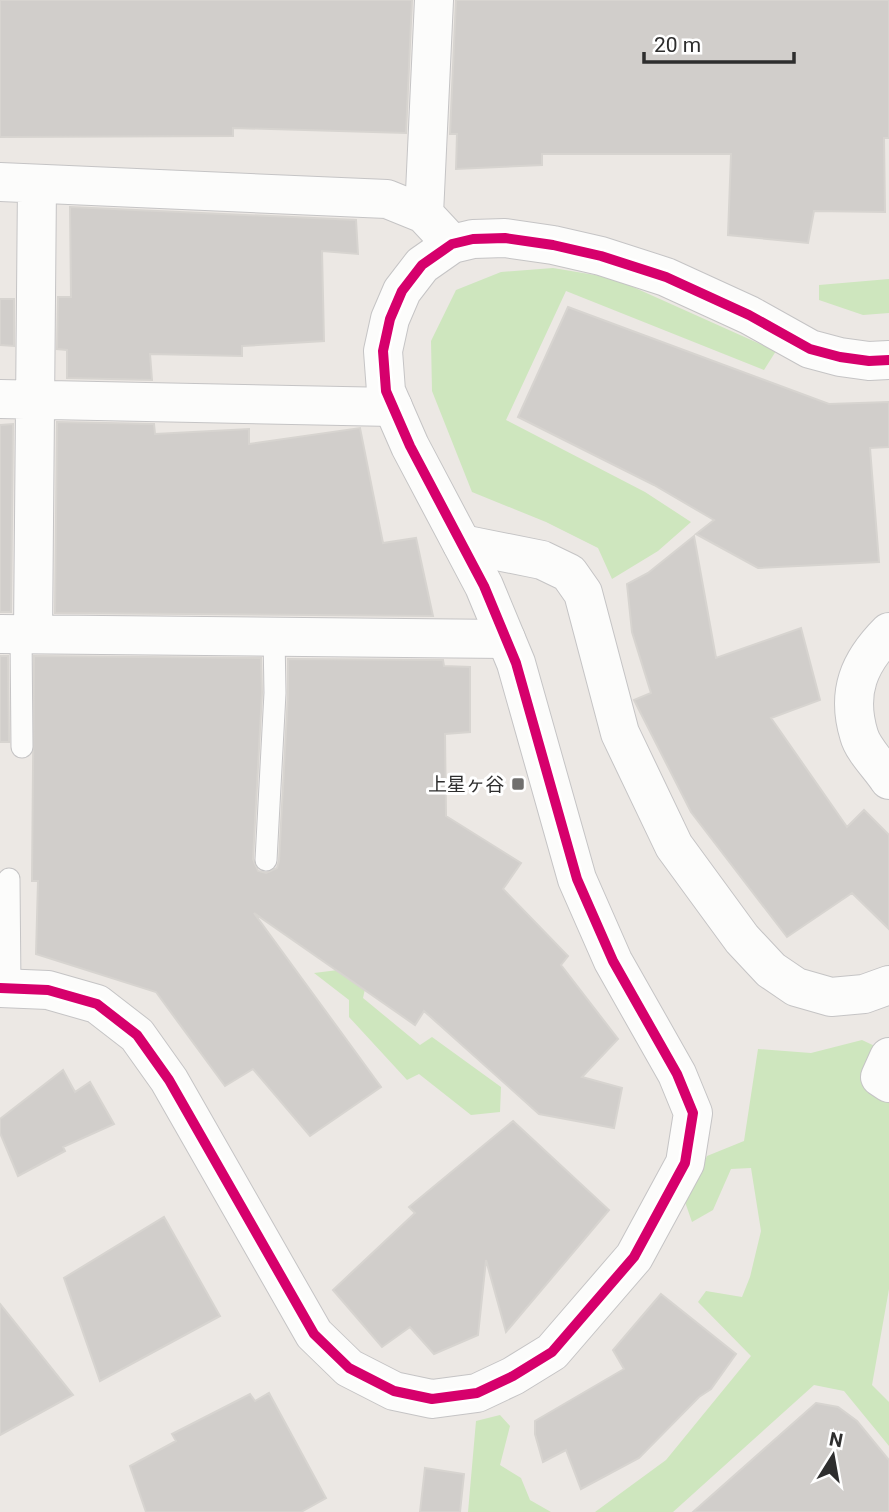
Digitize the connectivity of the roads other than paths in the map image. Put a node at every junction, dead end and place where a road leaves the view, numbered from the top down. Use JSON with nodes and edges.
{"nodes":[{"id":1,"x":434,"y":0,"type":"edge"},
{"id":2,"x":18,"y":183,"type":"edge"},
{"id":3,"x":424,"y":214,"type":"junction"},
{"id":4,"x":452,"y":244,"type":"junction"},
{"id":5,"x":889,"y":360,"type":"edge"},
{"id":6,"x":17,"y":399,"type":"edge"},
{"id":7,"x":393,"y":407,"type":"junction"},
{"id":8,"x":462,"y":544,"type":"junction"},
{"id":9,"x":889,"y":632,"type":"edge"},
{"id":10,"x":18,"y":634,"type":"edge"},
{"id":11,"x":274,"y":636,"type":"junction"},
{"id":12,"x":506,"y":639,"type":"junction"},
{"id":13,"x":22,"y":747,"type":"dead end"},
{"id":14,"x":889,"y":780,"type":"edge"},
{"id":15,"x":265,"y":860,"type":"dead end"},
{"id":16,"x":9,"y":879,"type":"dead end"},
{"id":17,"x":5,"y":988,"type":"edge"},
{"id":18,"x":888,"y":993,"type":"edge"},
{"id":19,"x":889,"y":1057,"type":"edge"},
{"id":20,"x":889,"y":1083,"type":"edge"}],
"edges":[{"from":1,"to":3,"type":"street"},
{"from":2,"to":3,"type":"street"},
{"from":2,"to":6,"type":"street"},
{"from":3,"to":4,"type":"street"},
{"from":4,"to":5,"type":"street"},
{"from":4,"to":7,"type":"street"},
{"from":6,"to":7,"type":"street"},
{"from":6,"to":10,"type":"street"},
{"from":7,"to":8,"type":"street"},
{"from":8,"to":12,"type":"street"},
{"from":8,"to":18,"type":"street"},
{"from":9,"to":14,"type":"street"},
{"from":10,"to":11,"type":"street"},
{"from":10,"to":13,"type":"lane"},
{"from":11,"to":12,"type":"street"},
{"from":11,"to":15,"type":"lane"},
{"from":12,"to":17,"type":"street"},
{"from":16,"to":17,"type":"lane"},
{"from":19,"to":20,"type":"street"}]}
